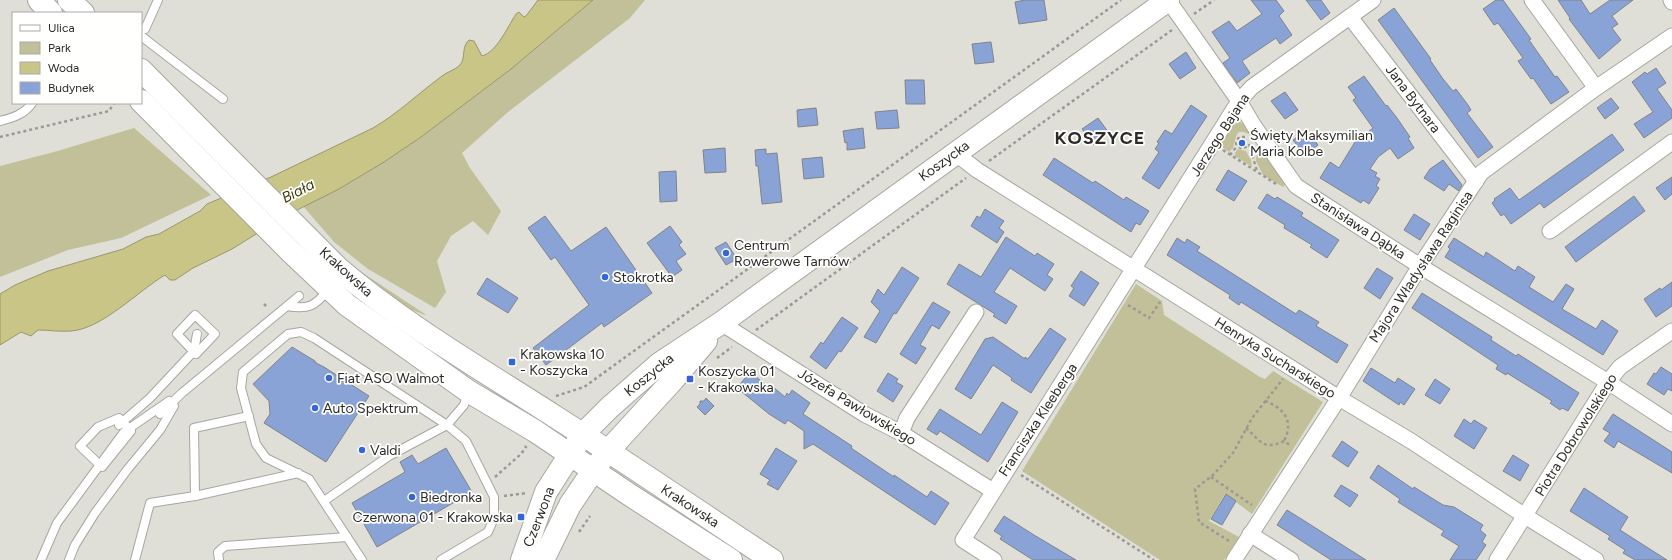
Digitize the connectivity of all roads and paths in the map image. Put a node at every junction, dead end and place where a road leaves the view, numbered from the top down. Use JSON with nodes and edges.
{"nodes":[{"id":1,"x":39,"y":0,"type":"edge"},
{"id":2,"x":69,"y":0,"type":"edge"},
{"id":3,"x":158,"y":0,"type":"edge"},
{"id":4,"x":1121,"y":0,"type":"edge"},
{"id":5,"x":1168,"y":0,"type":"edge"},
{"id":6,"x":1214,"y":0,"type":"edge"},
{"id":7,"x":1373,"y":0,"type":"edge"},
{"id":8,"x":1532,"y":0,"type":"edge"},
{"id":9,"x":50,"y":12,"type":"edge"},
{"id":10,"x":82,"y":12,"type":"edge"},
{"id":11,"x":1350,"y":17,"type":"junction"},
{"id":12,"x":1184,"y":22,"type":"junction"},
{"id":13,"x":142,"y":30,"type":"edge"},
{"id":14,"x":1672,"y":36,"type":"edge"},
{"id":15,"x":142,"y":37,"type":"edge"},
{"id":16,"x":142,"y":71,"type":"edge"},
{"id":17,"x":1596,"y":88,"type":"junction"},
{"id":18,"x":223,"y":99,"type":"dead end"},
{"id":19,"x":1239,"y":101,"type":"junction"},
{"id":20,"x":142,"y":102,"type":"edge"},
{"id":21,"x":31,"y":104,"type":"edge"},
{"id":22,"x":113,"y":104,"type":"edge"},
{"id":23,"x":0,"y":121,"type":"edge"},
{"id":24,"x":0,"y":137,"type":"edge"},
{"id":25,"x":1672,"y":142,"type":"edge"},
{"id":26,"x":1213,"y":143,"type":"junction"},
{"id":27,"x":1248,"y":145,"type":"junction"},
{"id":28,"x":1237,"y":146,"type":"junction"},
{"id":29,"x":955,"y":153,"type":"junction"},
{"id":30,"x":1230,"y":155,"type":"junction"},
{"id":31,"x":977,"y":170,"type":"junction"},
{"id":32,"x":1257,"y":172,"type":"junction"},
{"id":33,"x":1476,"y":181,"type":"junction"},
{"id":34,"x":1296,"y":186,"type":"junction"},
{"id":35,"x":1550,"y":231,"type":"dead end"},
{"id":36,"x":1420,"y":266,"type":"junction"},
{"id":37,"x":1134,"y":269,"type":"junction"},
{"id":38,"x":329,"y":289,"type":"junction"},
{"id":39,"x":299,"y":296,"type":"dead end"},
{"id":40,"x":1163,"y":296,"type":"dead end"},
{"id":41,"x":1122,"y":302,"type":"dead end"},
{"id":42,"x":287,"y":306,"type":"junction"},
{"id":43,"x":976,"y":312,"type":"dead end"},
{"id":44,"x":721,"y":323,"type":"junction"},
{"id":45,"x":1672,"y":331,"type":"edge"},
{"id":46,"x":197,"y":334,"type":"dead end"},
{"id":47,"x":744,"y":338,"type":"junction"},
{"id":48,"x":194,"y":351,"type":"junction"},
{"id":49,"x":712,"y":361,"type":"dead end"},
{"id":50,"x":1287,"y":374,"type":"dead end"},
{"id":51,"x":1608,"y":382,"type":"junction"},
{"id":52,"x":468,"y":391,"type":"junction"},
{"id":53,"x":555,"y":396,"type":"dead end"},
{"id":54,"x":1339,"y":398,"type":"junction"},
{"id":55,"x":1265,"y":401,"type":"junction"},
{"id":56,"x":171,"y":403,"type":"junction"},
{"id":57,"x":160,"y":414,"type":"dead end"},
{"id":58,"x":249,"y":416,"type":"junction"},
{"id":59,"x":1672,"y":424,"type":"edge"},
{"id":60,"x":447,"y":425,"type":"junction"},
{"id":61,"x":125,"y":428,"type":"junction"},
{"id":62,"x":1246,"y":428,"type":"junction"},
{"id":63,"x":582,"y":434,"type":"junction"},
{"id":64,"x":901,"y":434,"type":"junction"},
{"id":65,"x":1284,"y":441,"type":"junction"},
{"id":66,"x":526,"y":447,"type":"dead end"},
{"id":67,"x":1296,"y":449,"type":"dead end"},
{"id":68,"x":608,"y":452,"type":"junction"},
{"id":69,"x":569,"y":454,"type":"junction"},
{"id":70,"x":99,"y":464,"type":"junction"},
{"id":71,"x":593,"y":471,"type":"junction"},
{"id":72,"x":1017,"y":472,"type":"dead end"},
{"id":73,"x":298,"y":473,"type":"junction"},
{"id":74,"x":1211,"y":477,"type":"junction"},
{"id":75,"x":487,"y":483,"type":"junction"},
{"id":76,"x":993,"y":491,"type":"junction"},
{"id":77,"x":531,"y":492,"type":"dead end"},
{"id":78,"x":195,"y":496,"type":"junction"},
{"id":79,"x":494,"y":497,"type":"junction"},
{"id":80,"x":324,"y":501,"type":"junction"},
{"id":81,"x":1254,"y":506,"type":"dead end"},
{"id":82,"x":590,"y":516,"type":"dead end"},
{"id":83,"x":1525,"y":516,"type":"junction"},
{"id":84,"x":579,"y":531,"type":"dead end"},
{"id":85,"x":1250,"y":534,"type":"junction"},
{"id":86,"x":347,"y":537,"type":"junction"},
{"id":87,"x":1232,"y":544,"type":"dead end"},
{"id":88,"x":41,"y":560,"type":"edge"},
{"id":89,"x":69,"y":560,"type":"edge"},
{"id":90,"x":135,"y":560,"type":"edge"},
{"id":91,"x":219,"y":560,"type":"edge"},
{"id":92,"x":362,"y":560,"type":"edge"},
{"id":93,"x":441,"y":560,"type":"edge"},
{"id":94,"x":522,"y":560,"type":"edge"},
{"id":95,"x":543,"y":560,"type":"edge"},
{"id":96,"x":731,"y":560,"type":"edge"},
{"id":97,"x":772,"y":560,"type":"edge"},
{"id":98,"x":994,"y":560,"type":"edge"},
{"id":99,"x":1154,"y":560,"type":"edge"},
{"id":100,"x":1234,"y":560,"type":"edge"},
{"id":101,"x":1291,"y":560,"type":"edge"},
{"id":102,"x":1497,"y":560,"type":"edge"},
{"id":103,"x":1596,"y":560,"type":"edge"}],
"edges":[{"from":1,"to":9,"type":"street"},
{"from":2,"to":10,"type":"street"},
{"from":3,"to":13,"type":"lane"},
{"from":4,"to":53,"type":"path"},
{"from":5,"to":12,"type":"street","name":"Stanisława Dąbka"},
{"from":5,"to":29,"type":"street","name":"Koszycka"},
{"from":6,"to":12,"type":"path"},
{"from":7,"to":11,"type":"street","name":"Jerzego Bajana"},
{"from":8,"to":17,"type":"street"},
{"from":11,"to":19,"type":"street","name":"Jerzego Bajana"},
{"from":11,"to":33,"type":"street","name":"Jana Bytnara"},
{"from":12,"to":19,"type":"street","name":"Stanisława Dąbka"},
{"from":12,"to":31,"type":"path"},
{"from":14,"to":17,"type":"street","name":"Majora Władysława Raginisa"},
{"from":15,"to":18,"type":"lane"},
{"from":16,"to":63,"type":"street","name":"Krakowska"},
{"from":17,"to":33,"type":"street","name":"Majora Władysława Raginisa"},
{"from":19,"to":26,"type":"street","name":"Jerzego Bajana"},
{"from":19,"to":34,"type":"street","name":"Stanisława Dąbka"},
{"from":20,"to":38,"type":"street","name":"Krakowska"},
{"from":21,"to":23,"type":"lane"},
{"from":22,"to":24,"type":"path"},
{"from":25,"to":35,"type":"street"},
{"from":26,"to":30,"type":"path"},
{"from":26,"to":37,"type":"street","name":"Jerzego Bajana"},
{"from":27,"to":28,"type":"path"},
{"from":27,"to":28,"type":"path"},
{"from":27,"to":32,"type":"path"},
{"from":28,"to":30,"type":"path"},
{"from":29,"to":31,"type":"street","name":"Henryka Sucharskiego"},
{"from":29,"to":44,"type":"street","name":"Koszycka"},
{"from":30,"to":32,"type":"path"},
{"from":31,"to":37,"type":"street","name":"Henryka Sucharskiego"},
{"from":31,"to":47,"type":"path"},
{"from":32,"to":34,"type":"path"},
{"from":33,"to":36,"type":"street","name":"Majora Władysława Raginisa"},
{"from":34,"to":36,"type":"street","name":"Stanisława Dąbka"},
{"from":36,"to":51,"type":"street","name":"Stanisława Dąbka"},
{"from":36,"to":54,"type":"street","name":"Majora Władysława Raginisa"},
{"from":37,"to":54,"type":"street","name":"Henryka Sucharskiego"},
{"from":37,"to":76,"type":"street","name":"Franciszka Kleeberga"},
{"from":38,"to":42,"type":"lane"},
{"from":38,"to":52,"type":"street","name":"Krakowska"},
{"from":39,"to":42,"type":"lane"},
{"from":40,"to":41,"type":"path"},
{"from":42,"to":56,"type":"lane"},
{"from":43,"to":64,"type":"street"},
{"from":44,"to":47,"type":"street","name":"Józefa Pawłowskiego"},
{"from":44,"to":63,"type":"street","name":"Koszycka"},
{"from":44,"to":68,"type":"street","name":"Koszycka"},
{"from":45,"to":51,"type":"street","name":"Piotra Dobrowolskiego"},
{"from":46,"to":48,"type":"lane"},
{"from":47,"to":49,"type":"path"},
{"from":47,"to":64,"type":"street","name":"Józefa Pawłowskiego"},
{"from":48,"to":48,"type":"lane"},
{"from":48,"to":61,"type":"lane"},
{"from":50,"to":55,"type":"path"},
{"from":51,"to":59,"type":"street","name":"Stanisława Dąbka"},
{"from":51,"to":83,"type":"street","name":"Piotra Dobrowolskiego"},
{"from":52,"to":60,"type":"lane"},
{"from":52,"to":69,"type":"street","name":"Krakowska"},
{"from":54,"to":83,"type":"street","name":"Henryka Sucharskiego"},
{"from":54,"to":85,"type":"street","name":"Majora Władysława Raginisa"},
{"from":55,"to":62,"type":"path"},
{"from":55,"to":65,"type":"path"},
{"from":56,"to":57,"type":"lane"},
{"from":56,"to":61,"type":"lane"},
{"from":56,"to":89,"type":"lane"},
{"from":58,"to":60,"type":"lane"},
{"from":58,"to":73,"type":"lane"},
{"from":58,"to":78,"type":"lane"},
{"from":60,"to":75,"type":"lane"},
{"from":60,"to":80,"type":"lane"},
{"from":61,"to":70,"type":"lane"},
{"from":61,"to":70,"type":"lane"},
{"from":62,"to":65,"type":"path"},
{"from":62,"to":74,"type":"path"},
{"from":63,"to":68,"type":"street","name":"Krakowska"},
{"from":63,"to":69,"type":"street"},
{"from":64,"to":76,"type":"street","name":"Józefa Pawłowskiego"},
{"from":65,"to":67,"type":"path"},
{"from":66,"to":75,"type":"path"},
{"from":68,"to":71,"type":"street"},
{"from":68,"to":97,"type":"street","name":"Krakowska"},
{"from":69,"to":71,"type":"street","name":"Krakowska"},
{"from":69,"to":94,"type":"street","name":"Czerwona"},
{"from":70,"to":88,"type":"lane"},
{"from":71,"to":95,"type":"street","name":"Czerwona"},
{"from":71,"to":96,"type":"street","name":"Krakowska"},
{"from":72,"to":99,"type":"path"},
{"from":73,"to":78,"type":"lane"},
{"from":73,"to":80,"type":"lane"},
{"from":74,"to":81,"type":"path"},
{"from":74,"to":87,"type":"path"},
{"from":75,"to":79,"type":"lane"},
{"from":76,"to":98,"type":"street","name":"Franciszka Kleeberga"},
{"from":77,"to":79,"type":"path"},
{"from":78,"to":90,"type":"lane"},
{"from":79,"to":93,"type":"lane"},
{"from":80,"to":86,"type":"lane"},
{"from":82,"to":84,"type":"path"},
{"from":83,"to":102,"type":"street"},
{"from":83,"to":103,"type":"street","name":"Henryka Sucharskiego"},
{"from":85,"to":100,"type":"street","name":"Majora Władysława Raginisa"},
{"from":85,"to":101,"type":"street"},
{"from":86,"to":91,"type":"lane"},
{"from":86,"to":92,"type":"lane"}]}
